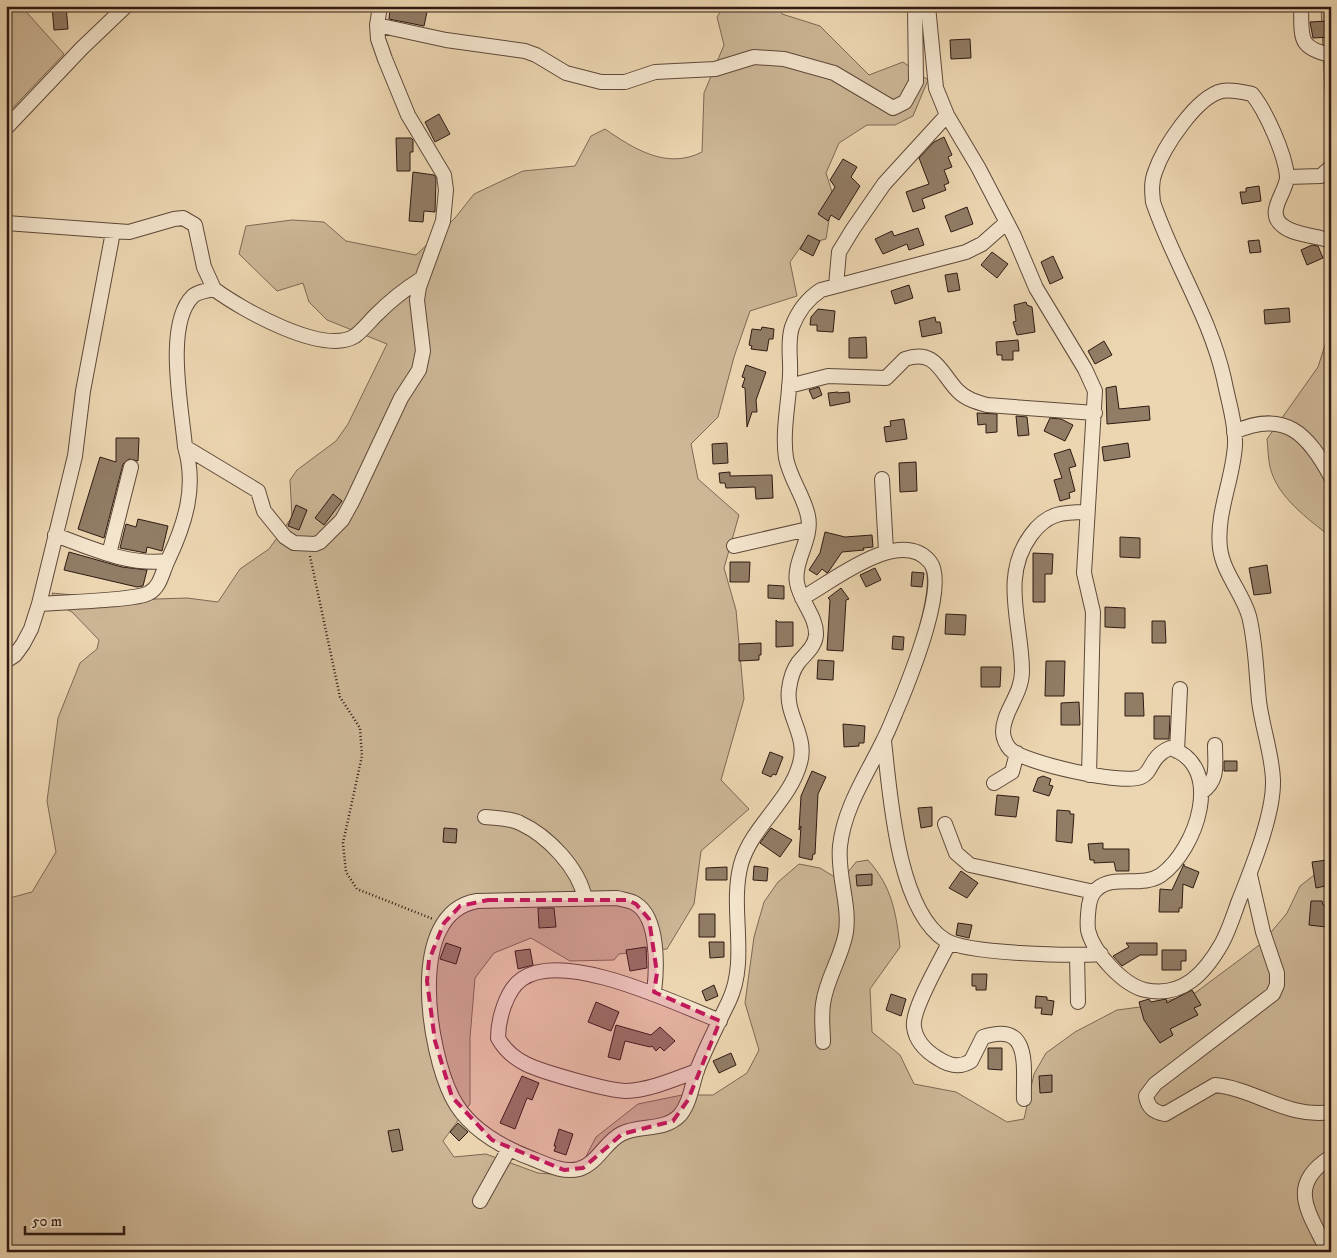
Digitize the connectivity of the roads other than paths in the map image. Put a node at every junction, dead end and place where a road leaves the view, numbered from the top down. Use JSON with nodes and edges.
{"nodes":[{"id":1,"x":126,"y":6,"type":"edge"},
{"id":2,"x":380,"y":6,"type":"edge"},
{"id":3,"x":914,"y":6,"type":"edge"},
{"id":4,"x":928,"y":6,"type":"edge"},
{"id":5,"x":1300,"y":6,"type":"edge"},
{"id":6,"x":377,"y":25,"type":"junction"},
{"id":7,"x":1331,"y":55,"type":"edge"},
{"id":8,"x":947,"y":115,"type":"junction"},
{"id":9,"x":6,"y":128,"type":"edge"},
{"id":10,"x":1331,"y":167,"type":"edge"},
{"id":11,"x":1287,"y":177,"type":"junction"},
{"id":12,"x":1007,"y":222,"type":"junction"},
{"id":13,"x":6,"y":223,"type":"edge"},
{"id":14,"x":113,"y":232,"type":"junction"},
{"id":15,"x":1331,"y":241,"type":"edge"},
{"id":16,"x":421,"y":279,"type":"junction"},
{"id":17,"x":836,"y":286,"type":"junction"},
{"id":18,"x":214,"y":289,"type":"junction"},
{"id":19,"x":789,"y":386,"type":"junction"},
{"id":20,"x":1095,"y":413,"type":"junction"},
{"id":21,"x":1234,"y":432,"type":"junction"},
{"id":22,"x":185,"y":446,"type":"junction"},
{"id":23,"x":131,"y":467,"type":"dead end"},
{"id":24,"x":1331,"y":477,"type":"edge"},
{"id":25,"x":882,"y":479,"type":"dead end"},
{"id":26,"x":1087,"y":512,"type":"junction"},
{"id":27,"x":808,"y":529,"type":"junction"},
{"id":28,"x":55,"y":535,"type":"junction"},
{"id":29,"x":734,"y":546,"type":"dead end"},
{"id":30,"x":886,"y":551,"type":"junction"},
{"id":31,"x":109,"y":554,"type":"junction"},
{"id":32,"x":167,"y":561,"type":"junction"},
{"id":33,"x":802,"y":598,"type":"junction"},
{"id":34,"x":39,"y":604,"type":"junction"},
{"id":35,"x":6,"y":661,"type":"edge"},
{"id":36,"x":1180,"y":689,"type":"dead end"},
{"id":37,"x":884,"y":741,"type":"junction"},
{"id":38,"x":1215,"y":746,"type":"dead end"},
{"id":39,"x":1177,"y":751,"type":"junction"},
{"id":40,"x":1017,"y":753,"type":"junction"},
{"id":41,"x":1090,"y":775,"type":"junction"},
{"id":42,"x":994,"y":783,"type":"dead end"},
{"id":43,"x":1202,"y":792,"type":"junction"},
{"id":44,"x":485,"y":817,"type":"dead end"},
{"id":45,"x":945,"y":824,"type":"dead end"},
{"id":46,"x":1250,"y":874,"type":"junction"},
{"id":47,"x":1094,"y":892,"type":"junction"},
{"id":48,"x":585,"y":899,"type":"junction"},
{"id":49,"x":949,"y":943,"type":"junction"},
{"id":50,"x":1100,"y":954,"type":"junction"},
{"id":51,"x":1078,"y":955,"type":"junction"},
{"id":52,"x":654,"y":992,"type":"junction"},
{"id":53,"x":1078,"y":1002,"type":"dead end"},
{"id":54,"x":720,"y":1020,"type":"junction"},
{"id":55,"x":823,"y":1042,"type":"dead end"},
{"id":56,"x":697,"y":1071,"type":"junction"},
{"id":57,"x":1024,"y":1099,"type":"dead end"},
{"id":58,"x":1331,"y":1112,"type":"edge"},
{"id":59,"x":509,"y":1149,"type":"junction"},
{"id":60,"x":1331,"y":1157,"type":"edge"},
{"id":61,"x":480,"y":1201,"type":"dead end"},
{"id":62,"x":1328,"y":1252,"type":"edge"}],
"edges":[{"from":1,"to":9,"type":"street"},
{"from":2,"to":6,"type":"street"},
{"from":3,"to":6,"type":"street"},
{"from":4,"to":8,"type":"street"},
{"from":5,"to":7,"type":"street"},
{"from":6,"to":16,"type":"street"},
{"from":8,"to":12,"type":"street"},
{"from":8,"to":17,"type":"street"},
{"from":10,"to":11,"type":"street"},
{"from":11,"to":15,"type":"street"},
{"from":11,"to":21,"type":"street"},
{"from":12,"to":17,"type":"street"},
{"from":12,"to":20,"type":"street"},
{"from":13,"to":14,"type":"street"},
{"from":14,"to":18,"type":"street"},
{"from":14,"to":28,"type":"street"},
{"from":16,"to":18,"type":"street"},
{"from":16,"to":22,"type":"street"},
{"from":17,"to":19,"type":"street"},
{"from":18,"to":22,"type":"street"},
{"from":19,"to":20,"type":"street"},
{"from":19,"to":27,"type":"street"},
{"from":20,"to":26,"type":"street"},
{"from":21,"to":24,"type":"street"},
{"from":21,"to":46,"type":"street"},
{"from":22,"to":32,"type":"street"},
{"from":23,"to":31,"type":"street"},
{"from":25,"to":30,"type":"street"},
{"from":26,"to":40,"type":"street"},
{"from":26,"to":41,"type":"street"},
{"from":27,"to":29,"type":"street"},
{"from":27,"to":33,"type":"street"},
{"from":28,"to":31,"type":"street"},
{"from":28,"to":34,"type":"street"},
{"from":30,"to":33,"type":"street"},
{"from":30,"to":37,"type":"street"},
{"from":31,"to":32,"type":"street"},
{"from":32,"to":34,"type":"street"},
{"from":33,"to":54,"type":"street"},
{"from":34,"to":35,"type":"street"},
{"from":36,"to":39,"type":"street"},
{"from":37,"to":49,"type":"street"},
{"from":37,"to":55,"type":"street"},
{"from":38,"to":43,"type":"street"},
{"from":39,"to":41,"type":"street"},
{"from":39,"to":43,"type":"street"},
{"from":40,"to":41,"type":"street"},
{"from":40,"to":42,"type":"street"},
{"from":43,"to":47,"type":"street"},
{"from":44,"to":48,"type":"street"},
{"from":45,"to":47,"type":"street"},
{"from":46,"to":50,"type":"street"},
{"from":46,"to":58,"type":"street"},
{"from":47,"to":50,"type":"street"},
{"from":48,"to":52,"type":"street"},
{"from":48,"to":59,"type":"street"},
{"from":49,"to":51,"type":"street"},
{"from":49,"to":57,"type":"street"},
{"from":50,"to":51,"type":"street"},
{"from":51,"to":53,"type":"street"},
{"from":52,"to":54,"type":"street"},
{"from":52,"to":56,"type":"street"},
{"from":54,"to":56,"type":"street"},
{"from":56,"to":59,"type":"street"},
{"from":59,"to":61,"type":"street"},
{"from":60,"to":62,"type":"street"}]}
